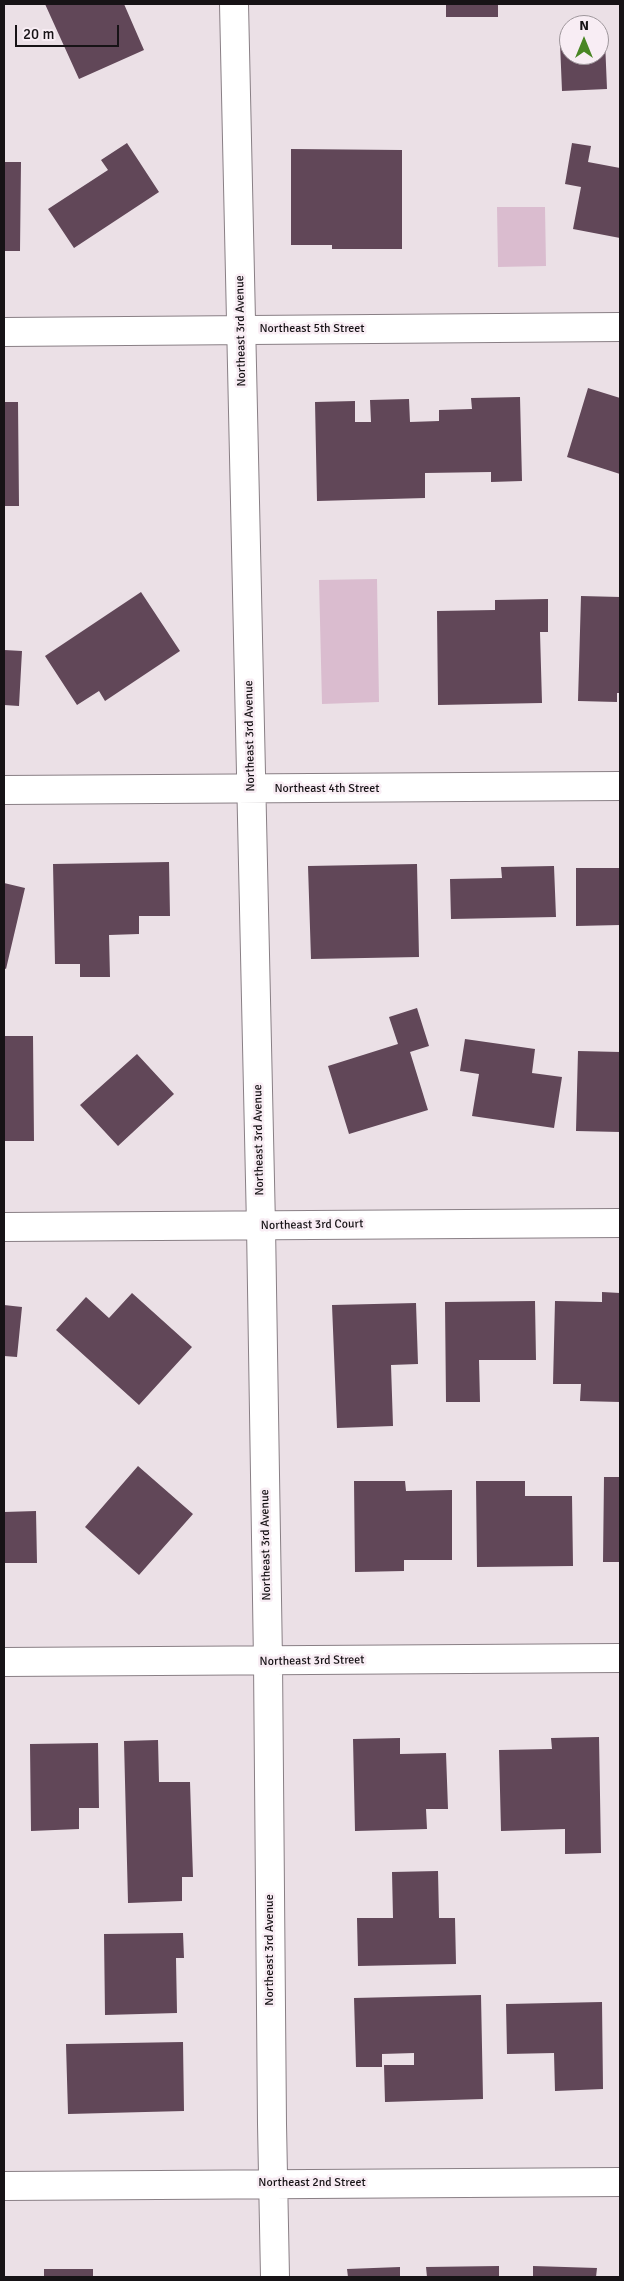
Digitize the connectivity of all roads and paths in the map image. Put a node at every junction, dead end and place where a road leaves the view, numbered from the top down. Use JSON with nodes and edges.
{"nodes":[{"id":1,"x":234,"y":4,"type":"edge"},
{"id":2,"x":620,"y":327,"type":"edge"},
{"id":3,"x":241,"y":330,"type":"junction"},
{"id":4,"x":4,"y":332,"type":"edge"},
{"id":5,"x":620,"y":786,"type":"edge"},
{"id":6,"x":4,"y":790,"type":"edge"},
{"id":7,"x":251,"y":790,"type":"junction"},
{"id":8,"x":620,"y":1222,"type":"edge"},
{"id":9,"x":261,"y":1226,"type":"junction"},
{"id":10,"x":4,"y":1227,"type":"edge"},
{"id":11,"x":620,"y":1658,"type":"edge"},
{"id":12,"x":268,"y":1661,"type":"junction"},
{"id":13,"x":4,"y":1662,"type":"edge"},
{"id":14,"x":620,"y":2182,"type":"edge"},
{"id":15,"x":273,"y":2183,"type":"junction"},
{"id":16,"x":4,"y":2186,"type":"edge"},
{"id":17,"x":275,"y":2277,"type":"edge"}],
"edges":[{"from":1,"to":3,"type":"street","name":"Northeast 3rd Avenue"},
{"from":2,"to":3,"type":"street","name":"Northeast 5th Street"},
{"from":3,"to":4,"type":"street","name":"Northeast 5th Street"},
{"from":3,"to":7,"type":"street","name":"Northeast 3rd Avenue"},
{"from":5,"to":7,"type":"street","name":"Northeast 4th Street"},
{"from":6,"to":7,"type":"street","name":"Northeast 4th Street"},
{"from":7,"to":9,"type":"street","name":"Northeast 3rd Avenue"},
{"from":8,"to":9,"type":"street","name":"Northeast 3rd Court"},
{"from":9,"to":10,"type":"street","name":"Northeast 3rd Court"},
{"from":9,"to":12,"type":"street","name":"Northeast 3rd Avenue"},
{"from":11,"to":12,"type":"street","name":"Northeast 3rd Street"},
{"from":12,"to":13,"type":"street","name":"Northeast 3rd Street"},
{"from":12,"to":15,"type":"street","name":"Northeast 3rd Avenue"},
{"from":14,"to":15,"type":"street","name":"Northeast 2nd Street"},
{"from":15,"to":16,"type":"street","name":"Northeast 2nd Street"},
{"from":15,"to":17,"type":"street","name":"Northeast 3rd Avenue"}]}
